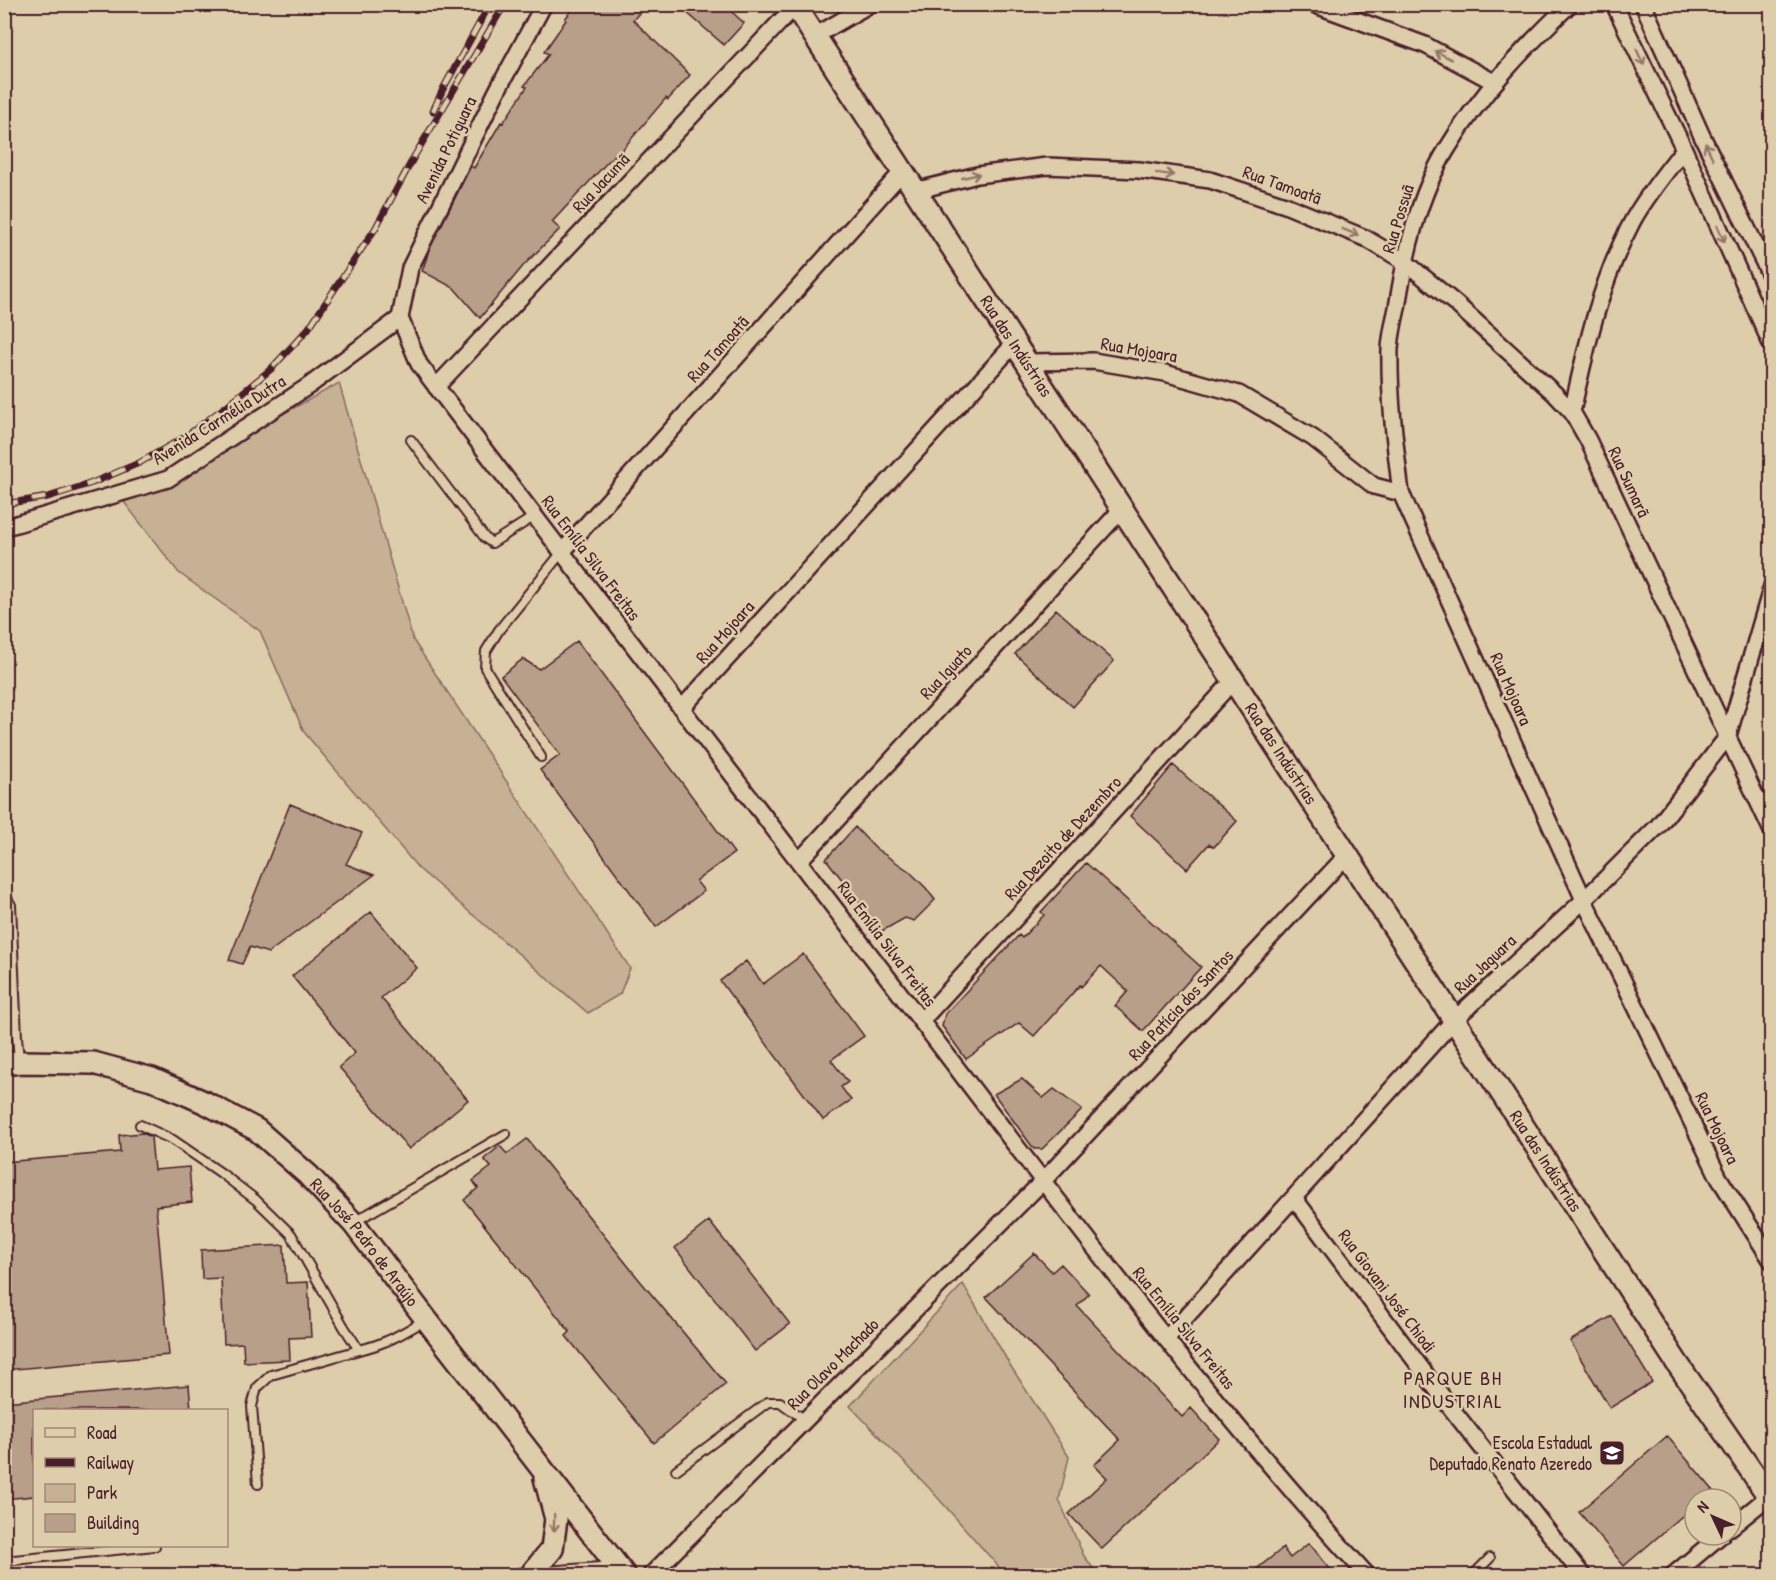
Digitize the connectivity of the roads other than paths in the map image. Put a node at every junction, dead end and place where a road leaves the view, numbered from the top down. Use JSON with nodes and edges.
{"nodes":[{"id":1,"x":544,"y":4,"type":"edge"},
{"id":2,"x":870,"y":4,"type":"edge"},
{"id":3,"x":1313,"y":4,"type":"edge"},
{"id":4,"x":1570,"y":4,"type":"edge"},
{"id":5,"x":1614,"y":4,"type":"edge"},
{"id":6,"x":1643,"y":4,"type":"edge"},
{"id":7,"x":794,"y":5,"type":"edge"},
{"id":8,"x":815,"y":36,"type":"junction"},
{"id":9,"x":1494,"y":82,"type":"junction"},
{"id":10,"x":1683,"y":150,"type":"junction"},
{"id":11,"x":902,"y":172,"type":"junction"},
{"id":12,"x":915,"y":191,"type":"junction"},
{"id":13,"x":1404,"y":261,"type":"junction"},
{"id":14,"x":1772,"y":279,"type":"edge"},
{"id":15,"x":400,"y":318,"type":"junction"},
{"id":16,"x":1015,"y":343,"type":"junction"},
{"id":17,"x":1772,"y":346,"type":"edge"},
{"id":18,"x":1028,"y":362,"type":"junction"},
{"id":19,"x":436,"y":387,"type":"junction"},
{"id":20,"x":1572,"y":412,"type":"junction"},
{"id":21,"x":411,"y":440,"type":"dead end"},
{"id":22,"x":1401,"y":493,"type":"junction"},
{"id":23,"x":1122,"y":509,"type":"junction"},
{"id":24,"x":535,"y":516,"type":"junction"},
{"id":25,"x":4,"y":526,"type":"edge"},
{"id":26,"x":562,"y":552,"type":"junction"},
{"id":27,"x":1772,"y":586,"type":"edge"},
{"id":28,"x":1233,"y":681,"type":"junction"},
{"id":29,"x":681,"y":708,"type":"junction"},
{"id":30,"x":1728,"y":736,"type":"junction"},
{"id":31,"x":541,"y":757,"type":"dead end"},
{"id":32,"x":1772,"y":831,"type":"edge"},
{"id":33,"x":1347,"y":855,"type":"junction"},
{"id":34,"x":799,"y":861,"type":"junction"},
{"id":35,"x":4,"y":894,"type":"edge"},
{"id":36,"x":1584,"y":900,"type":"junction"},
{"id":37,"x":1454,"y":1020,"type":"junction"},
{"id":38,"x":921,"y":1021,"type":"junction"},
{"id":39,"x":12,"y":1063,"type":"edge"},
{"id":40,"x":140,"y":1125,"type":"dead end"},
{"id":41,"x":506,"y":1134,"type":"dead end"},
{"id":42,"x":1043,"y":1181,"type":"junction"},
{"id":43,"x":1294,"y":1198,"type":"junction"},
{"id":44,"x":353,"y":1222,"type":"junction"},
{"id":45,"x":1772,"y":1261,"type":"edge"},
{"id":46,"x":426,"y":1319,"type":"junction"},
{"id":47,"x":1166,"y":1339,"type":"junction"},
{"id":48,"x":359,"y":1350,"type":"junction"},
{"id":49,"x":805,"y":1420,"type":"junction"},
{"id":50,"x":542,"y":1469,"type":"junction"},
{"id":51,"x":676,"y":1470,"type":"dead end"},
{"id":52,"x":258,"y":1484,"type":"dead end"},
{"id":53,"x":1770,"y":1499,"type":"edge"},
{"id":54,"x":1743,"y":1518,"type":"edge"},
{"id":55,"x":136,"y":1547,"type":"edge"},
{"id":56,"x":1706,"y":1547,"type":"edge"},
{"id":57,"x":1490,"y":1558,"type":"dead end"},
{"id":58,"x":4,"y":1561,"type":"edge"},
{"id":59,"x":621,"y":1570,"type":"edge"},
{"id":60,"x":524,"y":1574,"type":"edge"},
{"id":61,"x":650,"y":1575,"type":"edge"},
{"id":62,"x":1368,"y":1575,"type":"edge"},
{"id":63,"x":1472,"y":1575,"type":"edge"},
{"id":64,"x":1583,"y":1575,"type":"edge"},
{"id":65,"x":1672,"y":1575,"type":"edge"}],
"edges":[{"from":1,"to":15,"type":"street","name":"Avenida Potiguara"},
{"from":2,"to":8,"type":"street"},
{"from":9,"to":3,"type":"street","one_way":true},
{"from":4,"to":9,"type":"street","name":"Rua Possuã"},
{"from":5,"to":10,"type":"street","one_way":true},
{"from":14,"to":6,"type":"street","one_way":true},
{"from":7,"to":8,"type":"street","name":"Rua das Indústrias"},
{"from":7,"to":19,"type":"street","name":"Rua Jacumã"},
{"from":8,"to":11,"type":"street","name":"Rua das Indústrias"},
{"from":9,"to":13,"type":"street","name":"Rua Possuã"},
{"from":10,"to":17,"type":"street","one_way":true},
{"from":10,"to":20,"type":"street"},
{"from":11,"to":12,"type":"street","name":"Rua das Indústrias"},
{"from":11,"to":26,"type":"street","name":"Rua Tamoatã"},
{"from":12,"to":13,"type":"street","name":"Rua Tamoatã","one_way":true},
{"from":12,"to":16,"type":"street","name":"Rua das Indústrias"},
{"from":13,"to":20,"type":"street","name":"Rua Tamoatã"},
{"from":13,"to":22,"type":"street","name":"Rua Possuã"},
{"from":15,"to":19,"type":"street","name":"Rua Emília Silva Freitas"},
{"from":15,"to":25,"type":"street","name":"Avenida Carmélia Dutra"},
{"from":16,"to":18,"type":"street","name":"Rua das Indústrias"},
{"from":16,"to":29,"type":"street","name":"Rua Mojoara"},
{"from":18,"to":22,"type":"street","name":"Rua Mojoara"},
{"from":18,"to":23,"type":"street","name":"Rua das Indústrias"},
{"from":19,"to":24,"type":"street","name":"Rua Emília Silva Freitas"},
{"from":20,"to":30,"type":"street","name":"Rua Sumarã"},
{"from":21,"to":24,"type":"lane"},
{"from":22,"to":36,"type":"street","name":"Rua Mojoara"},
{"from":23,"to":28,"type":"street","name":"Rua das Indústrias"},
{"from":23,"to":34,"type":"street","name":"Rua Iguato"},
{"from":24,"to":26,"type":"street","name":"Rua Emília Silva Freitas"},
{"from":26,"to":29,"type":"street","name":"Rua Emília Silva Freitas"},
{"from":26,"to":31,"type":"lane"},
{"from":27,"to":30,"type":"street","name":"Rua Jaguara"},
{"from":28,"to":33,"type":"street","name":"Rua das Indústrias"},
{"from":28,"to":38,"type":"street","name":"Rua Dezoito de Dezembro"},
{"from":29,"to":34,"type":"street","name":"Rua Emília Silva Freitas"},
{"from":30,"to":32,"type":"street","name":"Rua Sumarã"},
{"from":30,"to":36,"type":"street","name":"Rua Jaguara"},
{"from":33,"to":37,"type":"street","name":"Rua das Indústrias"},
{"from":33,"to":42,"type":"street","name":"Rua Patícia dos Santos"},
{"from":34,"to":38,"type":"street","name":"Rua Emília Silva Freitas"},
{"from":35,"to":39,"type":"lane"},
{"from":36,"to":37,"type":"street","name":"Rua Jaguara"},
{"from":36,"to":45,"type":"street","name":"Rua Mojoara"},
{"from":37,"to":43,"type":"street","name":"Rua Jaguara"},
{"from":37,"to":53,"type":"street","name":"Rua das Indústrias"},
{"from":38,"to":42,"type":"street","name":"Rua Emília Silva Freitas"},
{"from":39,"to":44,"type":"street","name":"Rua José Pedro de Araújo"},
{"from":40,"to":48,"type":"lane"},
{"from":41,"to":44,"type":"lane"},
{"from":42,"to":47,"type":"street","name":"Rua Emília Silva Freitas"},
{"from":42,"to":49,"type":"street","name":"Rua Olavo Machado"},
{"from":43,"to":47,"type":"street","name":"Rua Jaguara"},
{"from":43,"to":64,"type":"street","name":"Rua Giovani José Chiodi"},
{"from":44,"to":46,"type":"street","name":"Rua José Pedro de Araújo"},
{"from":46,"to":48,"type":"lane"},
{"from":46,"to":50,"type":"street","name":"Rua José Pedro de Araújo"},
{"from":47,"to":62,"type":"street","name":"Rua Emília Silva Freitas"},
{"from":48,"to":52,"type":"lane"},
{"from":49,"to":51,"type":"lane"},
{"from":49,"to":61,"type":"street","name":"Rua Olavo Machado"},
{"from":50,"to":59,"type":"street","name":"Rua José Pedro de Araújo"},
{"from":50,"to":60,"type":"street","one_way":true},
{"from":53,"to":54,"type":"street"},
{"from":55,"to":58,"type":"lane"},
{"from":56,"to":65,"type":"street"},
{"from":57,"to":63,"type":"lane"},
{"from":59,"to":60,"type":"lane"}]}
